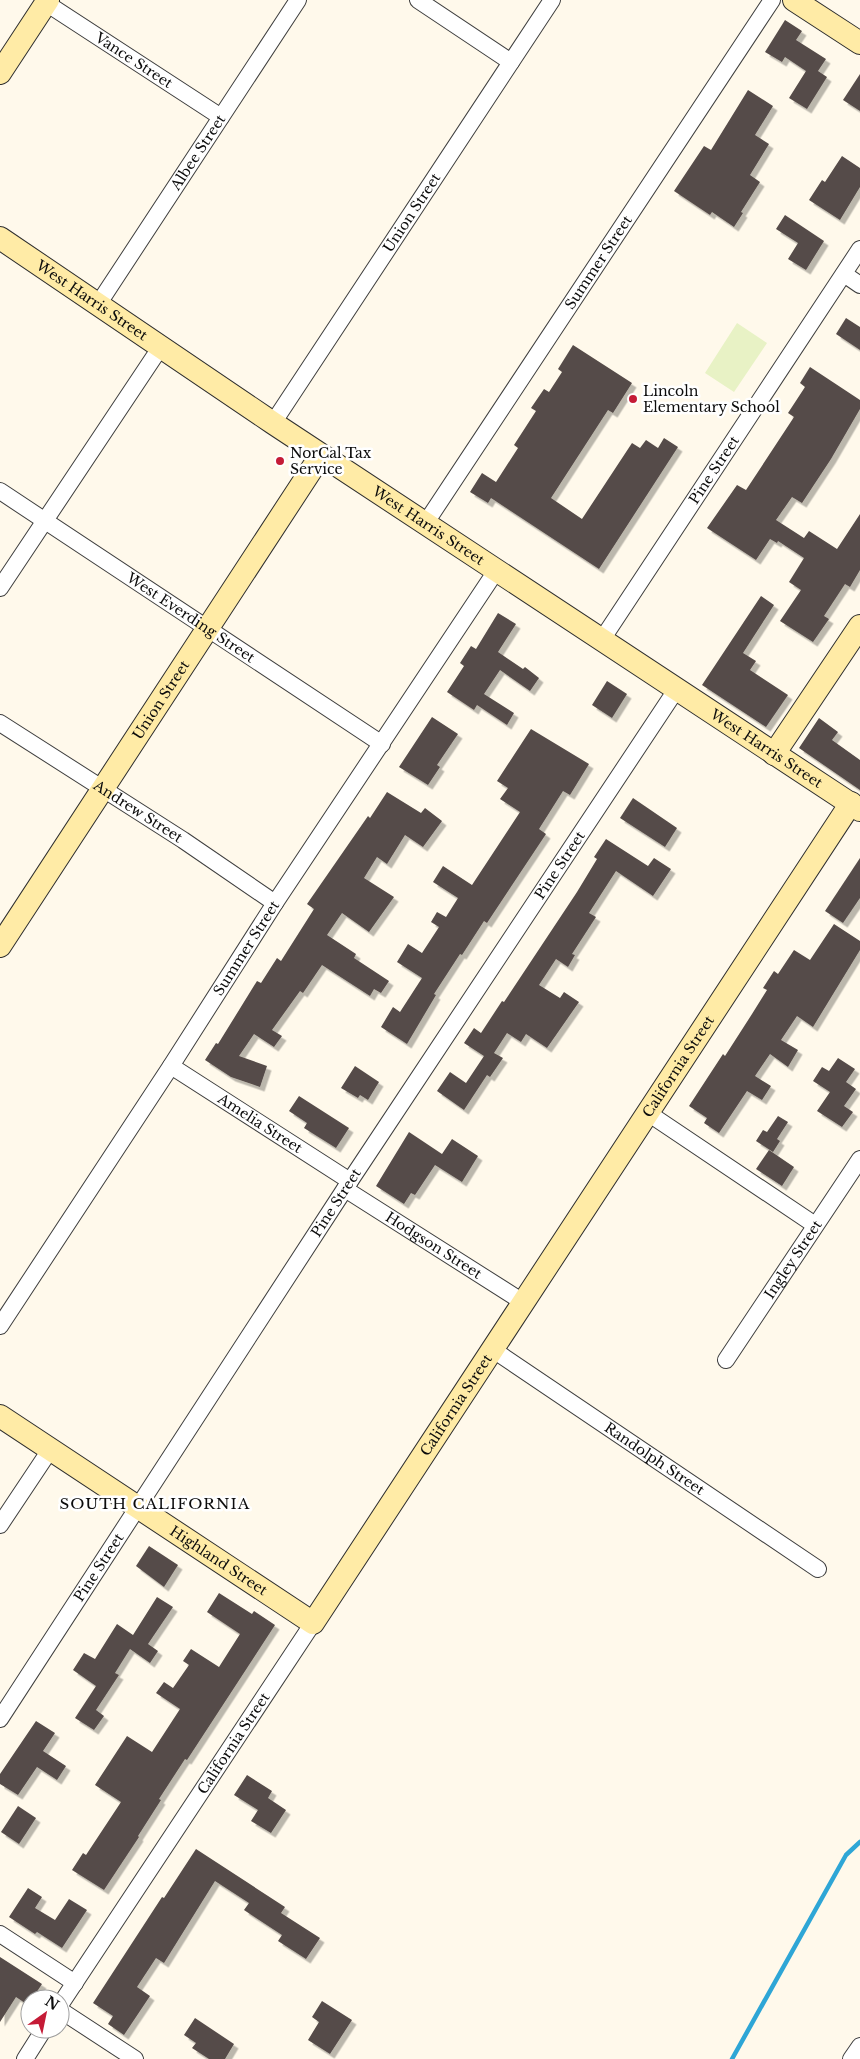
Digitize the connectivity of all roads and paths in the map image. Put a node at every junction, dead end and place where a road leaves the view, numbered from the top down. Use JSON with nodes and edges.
{"nodes":[{"id":1,"x":298,"y":0,"type":"edge"},
{"id":2,"x":418,"y":0,"type":"edge"},
{"id":3,"x":552,"y":0,"type":"edge"},
{"id":4,"x":772,"y":0,"type":"edge"},
{"id":5,"x":794,"y":0,"type":"edge"},
{"id":6,"x":47,"y":1,"type":"edge"},
{"id":7,"x":860,"y":43,"type":"edge"},
{"id":8,"x":511,"y":62,"type":"junction"},
{"id":9,"x":0,"y":73,"type":"edge"},
{"id":10,"x":221,"y":117,"type":"junction"},
{"id":11,"x":0,"y":238,"type":"edge"},
{"id":12,"x":860,"y":249,"type":"edge"},
{"id":13,"x":844,"y":274,"type":"junction"},
{"id":14,"x":860,"y":285,"type":"edge"},
{"id":15,"x":98,"y":306,"type":"junction"},
{"id":16,"x":160,"y":348,"type":"junction"},
{"id":17,"x":273,"y":423,"type":"junction"},
{"id":18,"x":321,"y":455,"type":"junction"},
{"id":19,"x":0,"y":491,"type":"edge"},
{"id":20,"x":44,"y":520,"type":"junction"},
{"id":21,"x":425,"y":524,"type":"junction"},
{"id":22,"x":496,"y":571,"type":"junction"},
{"id":23,"x":0,"y":588,"type":"edge"},
{"id":24,"x":860,"y":626,"type":"edge"},
{"id":25,"x":209,"y":629,"type":"junction"},
{"id":26,"x":601,"y":641,"type":"junction"},
{"id":27,"x":676,"y":690,"type":"junction"},
{"id":28,"x":0,"y":723,"type":"edge"},
{"id":29,"x":382,"y":744,"type":"junction"},
{"id":30,"x":774,"y":754,"type":"junction"},
{"id":31,"x":103,"y":790,"type":"junction"},
{"id":32,"x":855,"y":806,"type":"edge"},
{"id":33,"x":275,"y":903,"type":"junction"},
{"id":34,"x":0,"y":946,"type":"edge"},
{"id":35,"x":172,"y":1066,"type":"junction"},
{"id":36,"x":648,"y":1113,"type":"junction"},
{"id":37,"x":860,"y":1159,"type":"edge"},
{"id":38,"x":348,"y":1185,"type":"junction"},
{"id":39,"x":815,"y":1225,"type":"junction"},
{"id":40,"x":523,"y":1302,"type":"junction"},
{"id":41,"x":0,"y":1326,"type":"edge"},
{"id":42,"x":492,"y":1349,"type":"junction"},
{"id":43,"x":726,"y":1360,"type":"dead end"},
{"id":44,"x":0,"y":1416,"type":"edge"},
{"id":45,"x":50,"y":1450,"type":"junction"},
{"id":46,"x":139,"y":1507,"type":"junction"},
{"id":47,"x":0,"y":1526,"type":"edge"},
{"id":48,"x":818,"y":1569,"type":"dead end"},
{"id":49,"x":313,"y":1623,"type":"junction"},
{"id":50,"x":0,"y":1719,"type":"edge"},
{"id":51,"x":0,"y":1934,"type":"edge"},
{"id":52,"x":74,"y":1983,"type":"junction"},
{"id":53,"x":70,"y":1989,"type":"edge"},
{"id":54,"x":70,"y":2017,"type":"edge"},
{"id":55,"x":38,"y":2039,"type":"edge"},
{"id":56,"x":25,"y":2059,"type":"edge"},
{"id":57,"x":135,"y":2059,"type":"edge"}],
"edges":[{"from":1,"to":10,"type":"street","name":"Albee Street"},
{"from":2,"to":8,"type":"street"},
{"from":3,"to":8,"type":"street","name":"Union Street"},
{"from":4,"to":21,"type":"street","name":"Summer Street"},
{"from":5,"to":7,"type":"street"},
{"from":6,"to":9,"type":"street"},
{"from":6,"to":10,"type":"street","name":"Vance Street"},
{"from":8,"to":17,"type":"street","name":"Union Street"},
{"from":10,"to":15,"type":"street","name":"Albee Street"},
{"from":11,"to":15,"type":"street","name":"West Harris Street"},
{"from":12,"to":13,"type":"street","name":"Pine Street"},
{"from":13,"to":14,"type":"street"},
{"from":13,"to":26,"type":"street","name":"Pine Street"},
{"from":15,"to":16,"type":"street","name":"West Harris Street"},
{"from":16,"to":17,"type":"street","name":"West Harris Street"},
{"from":16,"to":20,"type":"street"},
{"from":17,"to":18,"type":"street","name":"West Harris Street"},
{"from":18,"to":21,"type":"street","name":"West Harris Street"},
{"from":18,"to":25,"type":"street","name":"Union Street"},
{"from":19,"to":20,"type":"street","name":"West Everding Street"},
{"from":20,"to":23,"type":"street"},
{"from":20,"to":25,"type":"street","name":"West Everding Street"},
{"from":21,"to":22,"type":"street","name":"West Harris Street"},
{"from":22,"to":26,"type":"street","name":"West Harris Street"},
{"from":22,"to":29,"type":"street","name":"Summer Street"},
{"from":24,"to":30,"type":"street"},
{"from":25,"to":29,"type":"street","name":"West Everding Street"},
{"from":25,"to":31,"type":"street","name":"Union Street"},
{"from":26,"to":27,"type":"street","name":"West Harris Street"},
{"from":27,"to":30,"type":"street","name":"West Harris Street"},
{"from":27,"to":38,"type":"street","name":"Pine Street"},
{"from":28,"to":31,"type":"street","name":"Andrew Street"},
{"from":29,"to":33,"type":"street","name":"Summer Street"},
{"from":30,"to":32,"type":"street","name":"West Harris Street"},
{"from":31,"to":33,"type":"street","name":"Andrew Street"},
{"from":31,"to":34,"type":"street","name":"Union Street"},
{"from":32,"to":36,"type":"street","name":"California Street"},
{"from":33,"to":35,"type":"street","name":"Summer Street"},
{"from":35,"to":38,"type":"street","name":"Amelia Street"},
{"from":35,"to":41,"type":"street","name":"Summer Street"},
{"from":36,"to":39,"type":"street"},
{"from":36,"to":40,"type":"street","name":"California Street"},
{"from":37,"to":39,"type":"street","name":"Ingley Street"},
{"from":38,"to":40,"type":"street","name":"Hodgson Street"},
{"from":38,"to":46,"type":"street","name":"Pine Street"},
{"from":39,"to":43,"type":"street","name":"Ingley Street"},
{"from":40,"to":42,"type":"street","name":"California Street"},
{"from":42,"to":48,"type":"street","name":"Randolph Street"},
{"from":42,"to":49,"type":"street","name":"California Street"},
{"from":44,"to":45,"type":"street","name":"Highland Street"},
{"from":45,"to":46,"type":"street","name":"Highland Street"},
{"from":45,"to":47,"type":"street"},
{"from":46,"to":49,"type":"street","name":"Highland Street"},
{"from":46,"to":50,"type":"street","name":"Pine Street"},
{"from":49,"to":52,"type":"street","name":"California Street"},
{"from":51,"to":52,"type":"street"},
{"from":52,"to":53,"type":"street","name":"California Street"},
{"from":54,"to":57,"type":"street"},
{"from":55,"to":56,"type":"street"}]}
